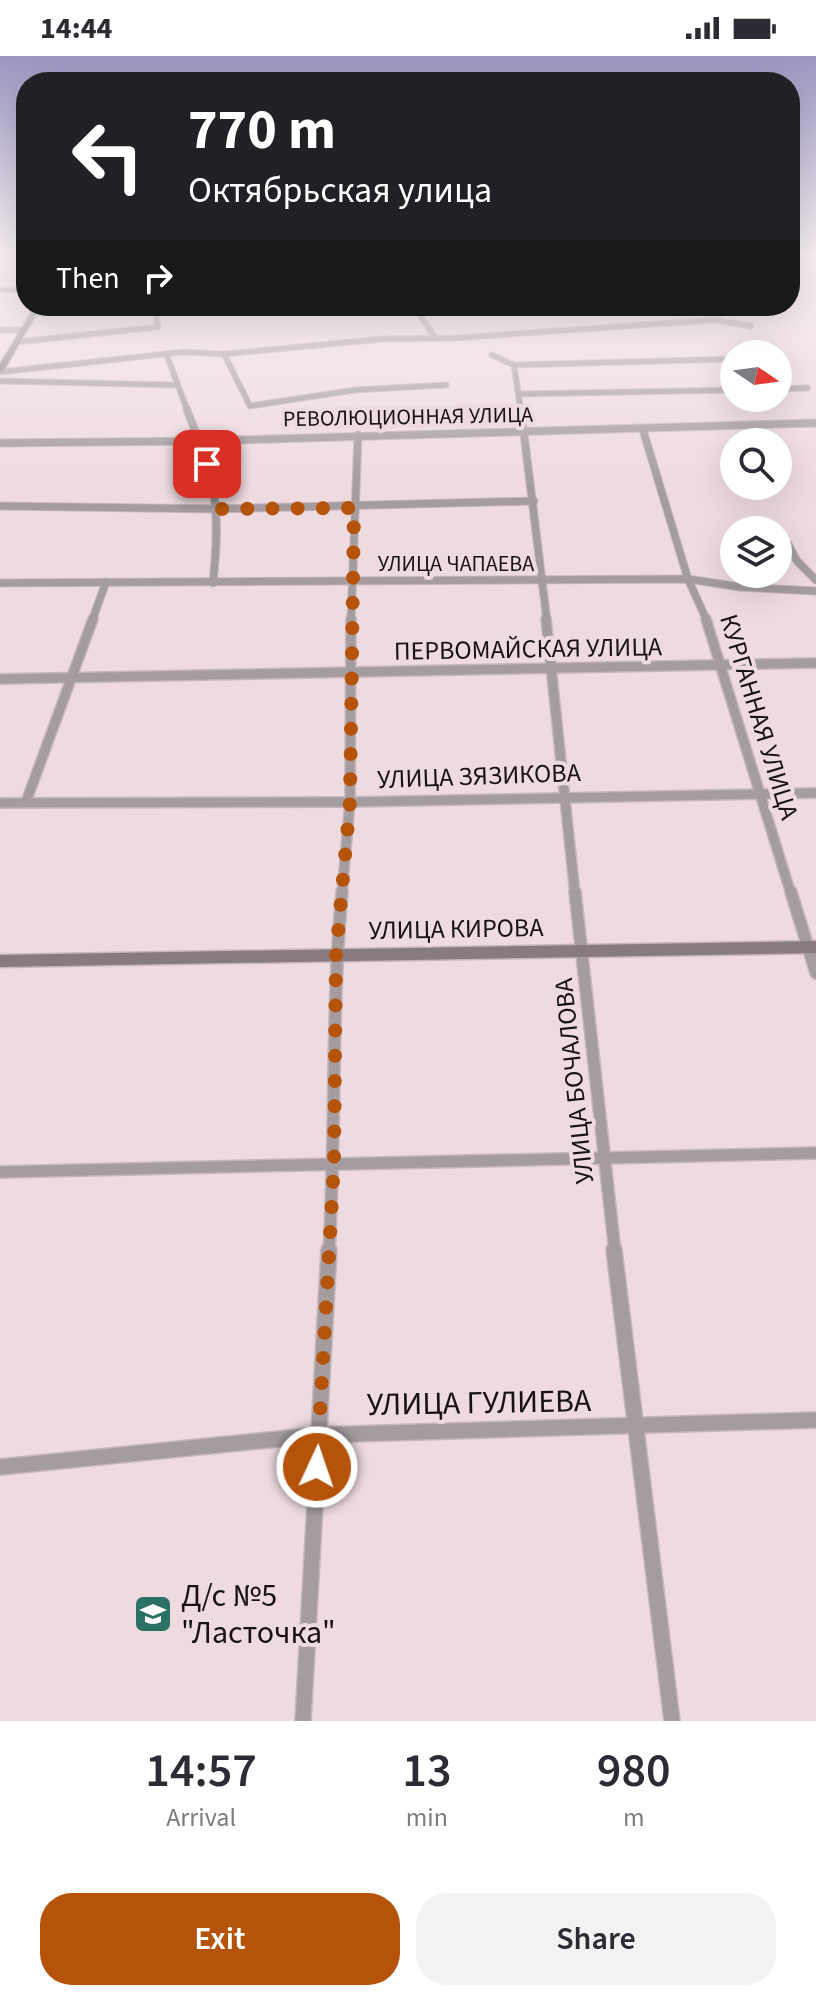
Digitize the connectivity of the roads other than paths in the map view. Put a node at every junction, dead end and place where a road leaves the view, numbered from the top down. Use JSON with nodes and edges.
{"nodes":[{"id":1,"x":0,"y":330,"type":"edge"},
{"id":2,"x":24,"y":330,"type":"joint"},
{"id":3,"x":133,"y":330,"type":"edge"},
{"id":4,"x":430,"y":330,"type":"edge"},
{"id":5,"x":564,"y":330,"type":"edge"},
{"id":6,"x":435,"y":338,"type":"junction"},
{"id":7,"x":17,"y":342,"type":"junction"},
{"id":8,"x":166,"y":353,"type":"junction"},
{"id":9,"x":224,"y":354,"type":"junction"},
{"id":10,"x":492,"y":355,"type":"dead end"},
{"id":11,"x":720,"y":359,"type":"edge"},
{"id":12,"x":514,"y":365,"type":"junction"},
{"id":13,"x":0,"y":371,"type":"edge"},
{"id":14,"x":0,"y":381,"type":"edge"},
{"id":15,"x":175,"y":385,"type":"junction"},
{"id":16,"x":446,"y":385,"type":"dead end"},
{"id":17,"x":807,"y":388,"type":"dead end"},
{"id":18,"x":792,"y":389,"type":"edge"},
{"id":19,"x":720,"y":390,"type":"edge"},
{"id":20,"x":519,"y":394,"type":"junction"},
{"id":21,"x":816,"y":423,"type":"edge"},
{"id":22,"x":643,"y":430,"type":"junction"},
{"id":23,"x":524,"y":432,"type":"junction"},
{"id":24,"x":358,"y":435,"type":"junction"},
{"id":25,"x":201,"y":441,"type":"junction"},
{"id":26,"x":0,"y":443,"type":"edge"},
{"id":27,"x":534,"y":501,"type":"junction"},
{"id":28,"x":0,"y":506,"type":"edge"},
{"id":29,"x":354,"y":508,"type":"junction"},
{"id":30,"x":218,"y":509,"type":"junction"},
{"id":31,"x":792,"y":552,"type":"edge"},
{"id":32,"x":688,"y":579,"type":"junction"},
{"id":33,"x":816,"y":580,"type":"edge"},
{"id":34,"x":106,"y":582,"type":"junction"},
{"id":35,"x":542,"y":582,"type":"junction"},
{"id":36,"x":0,"y":583,"type":"edge"},
{"id":37,"x":213,"y":583,"type":"junction"},
{"id":38,"x":353,"y":583,"type":"junction"},
{"id":39,"x":816,"y":591,"type":"edge"},
{"id":40,"x":816,"y":663,"type":"edge"},
{"id":41,"x":720,"y":667,"type":"junction"},
{"id":42,"x":551,"y":669,"type":"junction"},
{"id":43,"x":349,"y":672,"type":"junction"},
{"id":44,"x":73,"y":677,"type":"junction"},
{"id":45,"x":0,"y":679,"type":"edge"},
{"id":46,"x":759,"y":793,"type":"junction"},
{"id":47,"x":816,"y":793,"type":"edge"},
{"id":48,"x":565,"y":795,"type":"junction"},
{"id":49,"x":26,"y":802,"type":"junction"},
{"id":50,"x":350,"y":802,"type":"junction"},
{"id":51,"x":0,"y":803,"type":"edge"},
{"id":52,"x":812,"y":947,"type":"edge"},
{"id":53,"x":582,"y":950,"type":"junction"},
{"id":54,"x":336,"y":955,"type":"junction"},
{"id":55,"x":0,"y":961,"type":"edge"},
{"id":56,"x":816,"y":973,"type":"edge"},
{"id":57,"x":816,"y":1153,"type":"edge"},
{"id":58,"x":603,"y":1158,"type":"junction"},
{"id":59,"x":334,"y":1164,"type":"junction"},
{"id":60,"x":0,"y":1172,"type":"edge"},
{"id":61,"x":816,"y":1420,"type":"edge"},
{"id":62,"x":636,"y":1427,"type":"junction"},
{"id":63,"x":319,"y":1435,"type":"junction"},
{"id":64,"x":0,"y":1467,"type":"edge"},
{"id":65,"x":303,"y":1721,"type":"edge"},
{"id":66,"x":672,"y":1721,"type":"edge"}],
"edges":[{"from":1,"to":2,"type":"street"},
{"from":2,"to":7,"type":"street"},
{"from":3,"to":7,"type":"street"},
{"from":4,"to":6,"type":"street"},
{"from":5,"to":6,"type":"street"},
{"from":6,"to":9,"type":"street"},
{"from":7,"to":13,"type":"street"},
{"from":8,"to":9,"type":"street"},
{"from":8,"to":13,"type":"street"},
{"from":8,"to":15,"type":"street"},
{"from":9,"to":16,"type":"street"},
{"from":10,"to":12,"type":"street"},
{"from":11,"to":12,"type":"street"},
{"from":12,"to":20,"type":"street","name":"УЛИЦА БОЧАЛОВА"},
{"from":14,"to":15,"type":"street"},
{"from":15,"to":25,"type":"street"},
{"from":17,"to":18,"type":"street"},
{"from":19,"to":20,"type":"street"},
{"from":20,"to":23,"type":"street","name":"УЛИЦА БОЧАЛОВА"},
{"from":21,"to":22,"type":"street","name":"РЕВОЛЮЦИОННАЯ УЛИЦА"},
{"from":22,"to":23,"type":"street","name":"РЕВОЛЮЦИОННАЯ УЛИЦА"},
{"from":22,"to":32,"type":"street","name":"КУРГАННАЯ УЛИЦА"},
{"from":23,"to":24,"type":"street","name":"РЕВОЛЮЦИОННАЯ УЛИЦА"},
{"from":23,"to":27,"type":"street","name":"УЛИЦА БОЧАЛОВА"},
{"from":24,"to":25,"type":"street","name":"РЕВОЛЮЦИОННАЯ УЛИЦА"},
{"from":24,"to":29,"type":"street"},
{"from":25,"to":26,"type":"street","name":"РЕВОЛЮЦИОННАЯ УЛИЦА"},
{"from":25,"to":30,"type":"street"},
{"from":27,"to":29,"type":"street"},
{"from":27,"to":35,"type":"street","name":"УЛИЦА БОЧАЛОВА"},
{"from":28,"to":30,"type":"street"},
{"from":29,"to":30,"type":"street"},
{"from":29,"to":38,"type":"street"},
{"from":30,"to":37,"type":"street"},
{"from":31,"to":33,"type":"street"},
{"from":32,"to":35,"type":"street","name":"УЛИЦА ЧАПАЕВА"},
{"from":32,"to":39,"type":"street","name":"УЛИЦА ЧАПАЕВА"},
{"from":32,"to":41,"type":"street","name":"КУРГАННАЯ УЛИЦА"},
{"from":34,"to":36,"type":"street","name":"УЛИЦА ЧАПАЕВА"},
{"from":34,"to":37,"type":"street","name":"УЛИЦА ЧАПАЕВА"},
{"from":34,"to":44,"type":"street"},
{"from":35,"to":38,"type":"street","name":"УЛИЦА ЧАПАЕВА"},
{"from":35,"to":42,"type":"street","name":"УЛИЦА БОЧАЛОВА"},
{"from":37,"to":38,"type":"street","name":"УЛИЦА ЧАПАЕВА"},
{"from":38,"to":43,"type":"street"},
{"from":40,"to":41,"type":"street","name":"ПЕРВОМАЙСКАЯ УЛИЦА"},
{"from":41,"to":42,"type":"street","name":"ПЕРВОМАЙСКАЯ УЛИЦА"},
{"from":41,"to":46,"type":"street","name":"КУРГАННАЯ УЛИЦА"},
{"from":42,"to":43,"type":"street","name":"ПЕРВОМАЙСКАЯ УЛИЦА"},
{"from":42,"to":48,"type":"street","name":"УЛИЦА БОЧАЛОВА"},
{"from":43,"to":44,"type":"street","name":"ПЕРВОМАЙСКАЯ УЛИЦА"},
{"from":43,"to":50,"type":"street"},
{"from":44,"to":45,"type":"street","name":"ПЕРВОМАЙСКАЯ УЛИЦА"},
{"from":44,"to":49,"type":"street"},
{"from":46,"to":47,"type":"street","name":"УЛИЦА ЗЯЗИКОВА"},
{"from":46,"to":48,"type":"street","name":"УЛИЦА ЗЯЗИКОВА"},
{"from":46,"to":52,"type":"street","name":"КУРГАННАЯ УЛИЦА"},
{"from":48,"to":50,"type":"street","name":"УЛИЦА ЗЯЗИКОВА"},
{"from":48,"to":53,"type":"street","name":"УЛИЦА БОЧАЛОВА"},
{"from":49,"to":50,"type":"street","name":"УЛИЦА ЗЯЗИКОВА"},
{"from":49,"to":51,"type":"street","name":"УЛИЦА ЗЯЗИКОВА"},
{"from":50,"to":54,"type":"street"},
{"from":52,"to":53,"type":"street","name":"УЛИЦА КИРОВА"},
{"from":52,"to":56,"type":"street","name":"КУРГАННАЯ УЛИЦА"},
{"from":53,"to":54,"type":"street","name":"УЛИЦА КИРОВА"},
{"from":53,"to":58,"type":"street","name":"УЛИЦА БОЧАЛОВА"},
{"from":54,"to":55,"type":"street","name":"УЛИЦА КИРОВА"},
{"from":54,"to":59,"type":"street"},
{"from":57,"to":58,"type":"street"},
{"from":58,"to":59,"type":"street"},
{"from":58,"to":62,"type":"street","name":"УЛИЦА БОЧАЛОВА"},
{"from":59,"to":60,"type":"street"},
{"from":59,"to":63,"type":"street"},
{"from":61,"to":62,"type":"street","name":"УЛИЦА ГУЛИЕВА"},
{"from":62,"to":63,"type":"street","name":"УЛИЦА ГУЛИЕВА"},
{"from":62,"to":66,"type":"street","name":"УЛИЦА БОЧАЛОВА"},
{"from":63,"to":64,"type":"street","name":"УЛИЦА ГУЛИЕВА"},
{"from":63,"to":65,"type":"street"}]}
